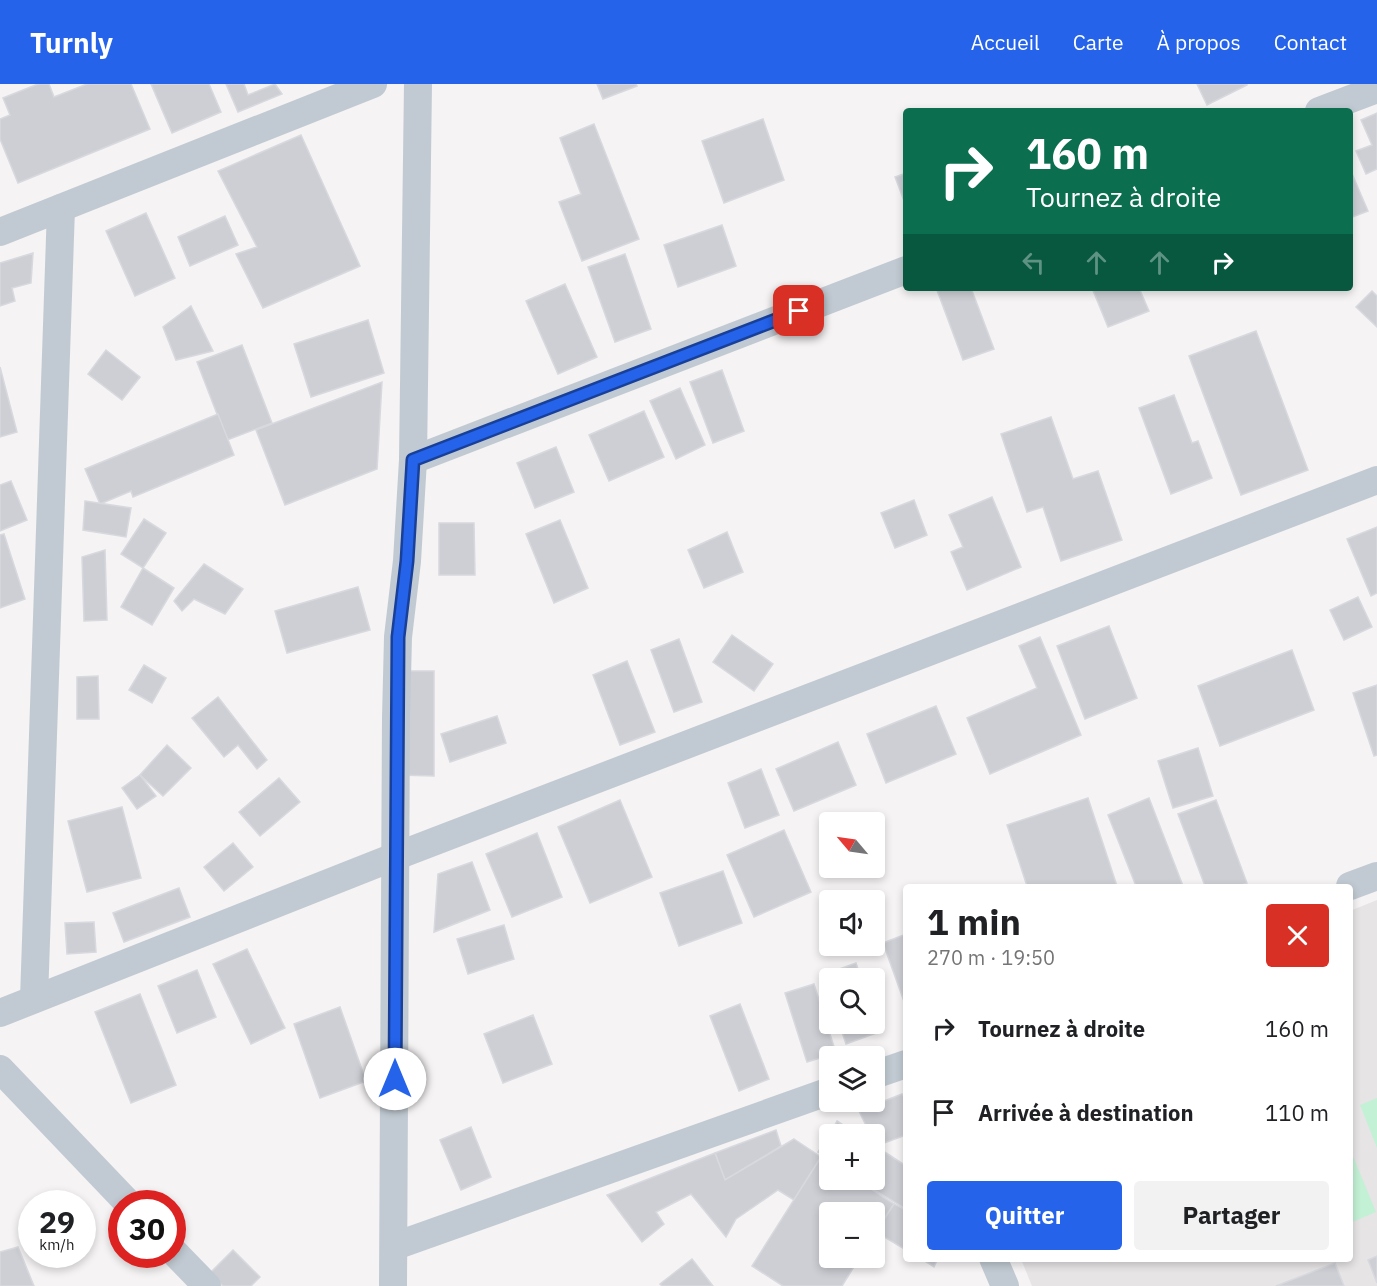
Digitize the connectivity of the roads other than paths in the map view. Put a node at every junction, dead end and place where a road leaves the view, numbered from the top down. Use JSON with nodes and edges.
{"nodes":[{"id":1,"x":373,"y":84,"type":"edge"},
{"id":2,"x":418,"y":84,"type":"edge"},
{"id":3,"x":1377,"y":89,"type":"edge"},
{"id":4,"x":1327,"y":108,"type":"edge"},
{"id":5,"x":61,"y":208,"type":"junction"},
{"id":6,"x":0,"y":232,"type":"edge"},
{"id":7,"x":903,"y":271,"type":"edge"},
{"id":8,"x":413,"y":460,"type":"junction"},
{"id":9,"x":1377,"y":480,"type":"edge"},
{"id":10,"x":394,"y":857,"type":"junction"},
{"id":11,"x":1377,"y":876,"type":"edge"},
{"id":12,"x":1353,"y":885,"type":"edge"},
{"id":13,"x":34,"y":999,"type":"junction"},
{"id":14,"x":0,"y":1013,"type":"edge"},
{"id":15,"x":903,"y":1065,"type":"edge"},
{"id":16,"x":0,"y":1069,"type":"edge"},
{"id":17,"x":885,"y":1071,"type":"edge"},
{"id":18,"x":819,"y":1096,"type":"edge"},
{"id":19,"x":116,"y":1190,"type":"edge"},
{"id":20,"x":395,"y":1246,"type":"junction"},
{"id":21,"x":995,"y":1262,"type":"edge"},
{"id":22,"x":186,"y":1264,"type":"edge"},
{"id":23,"x":207,"y":1286,"type":"edge"},
{"id":24,"x":393,"y":1286,"type":"edge"},
{"id":25,"x":1005,"y":1286,"type":"edge"}],
"edges":[{"from":1,"to":5,"type":"street"},
{"from":2,"to":8,"type":"street"},
{"from":3,"to":4,"type":"street"},
{"from":5,"to":6,"type":"street"},
{"from":5,"to":13,"type":"street"},
{"from":7,"to":8,"type":"street"},
{"from":8,"to":10,"type":"street"},
{"from":9,"to":10,"type":"street"},
{"from":10,"to":13,"type":"street"},
{"from":10,"to":20,"type":"street"},
{"from":11,"to":12,"type":"street"},
{"from":13,"to":14,"type":"street"},
{"from":15,"to":17,"type":"street"},
{"from":16,"to":19,"type":"street"},
{"from":18,"to":20,"type":"street"},
{"from":20,"to":24,"type":"street"},
{"from":21,"to":25,"type":"street"},
{"from":22,"to":23,"type":"street"}]}
